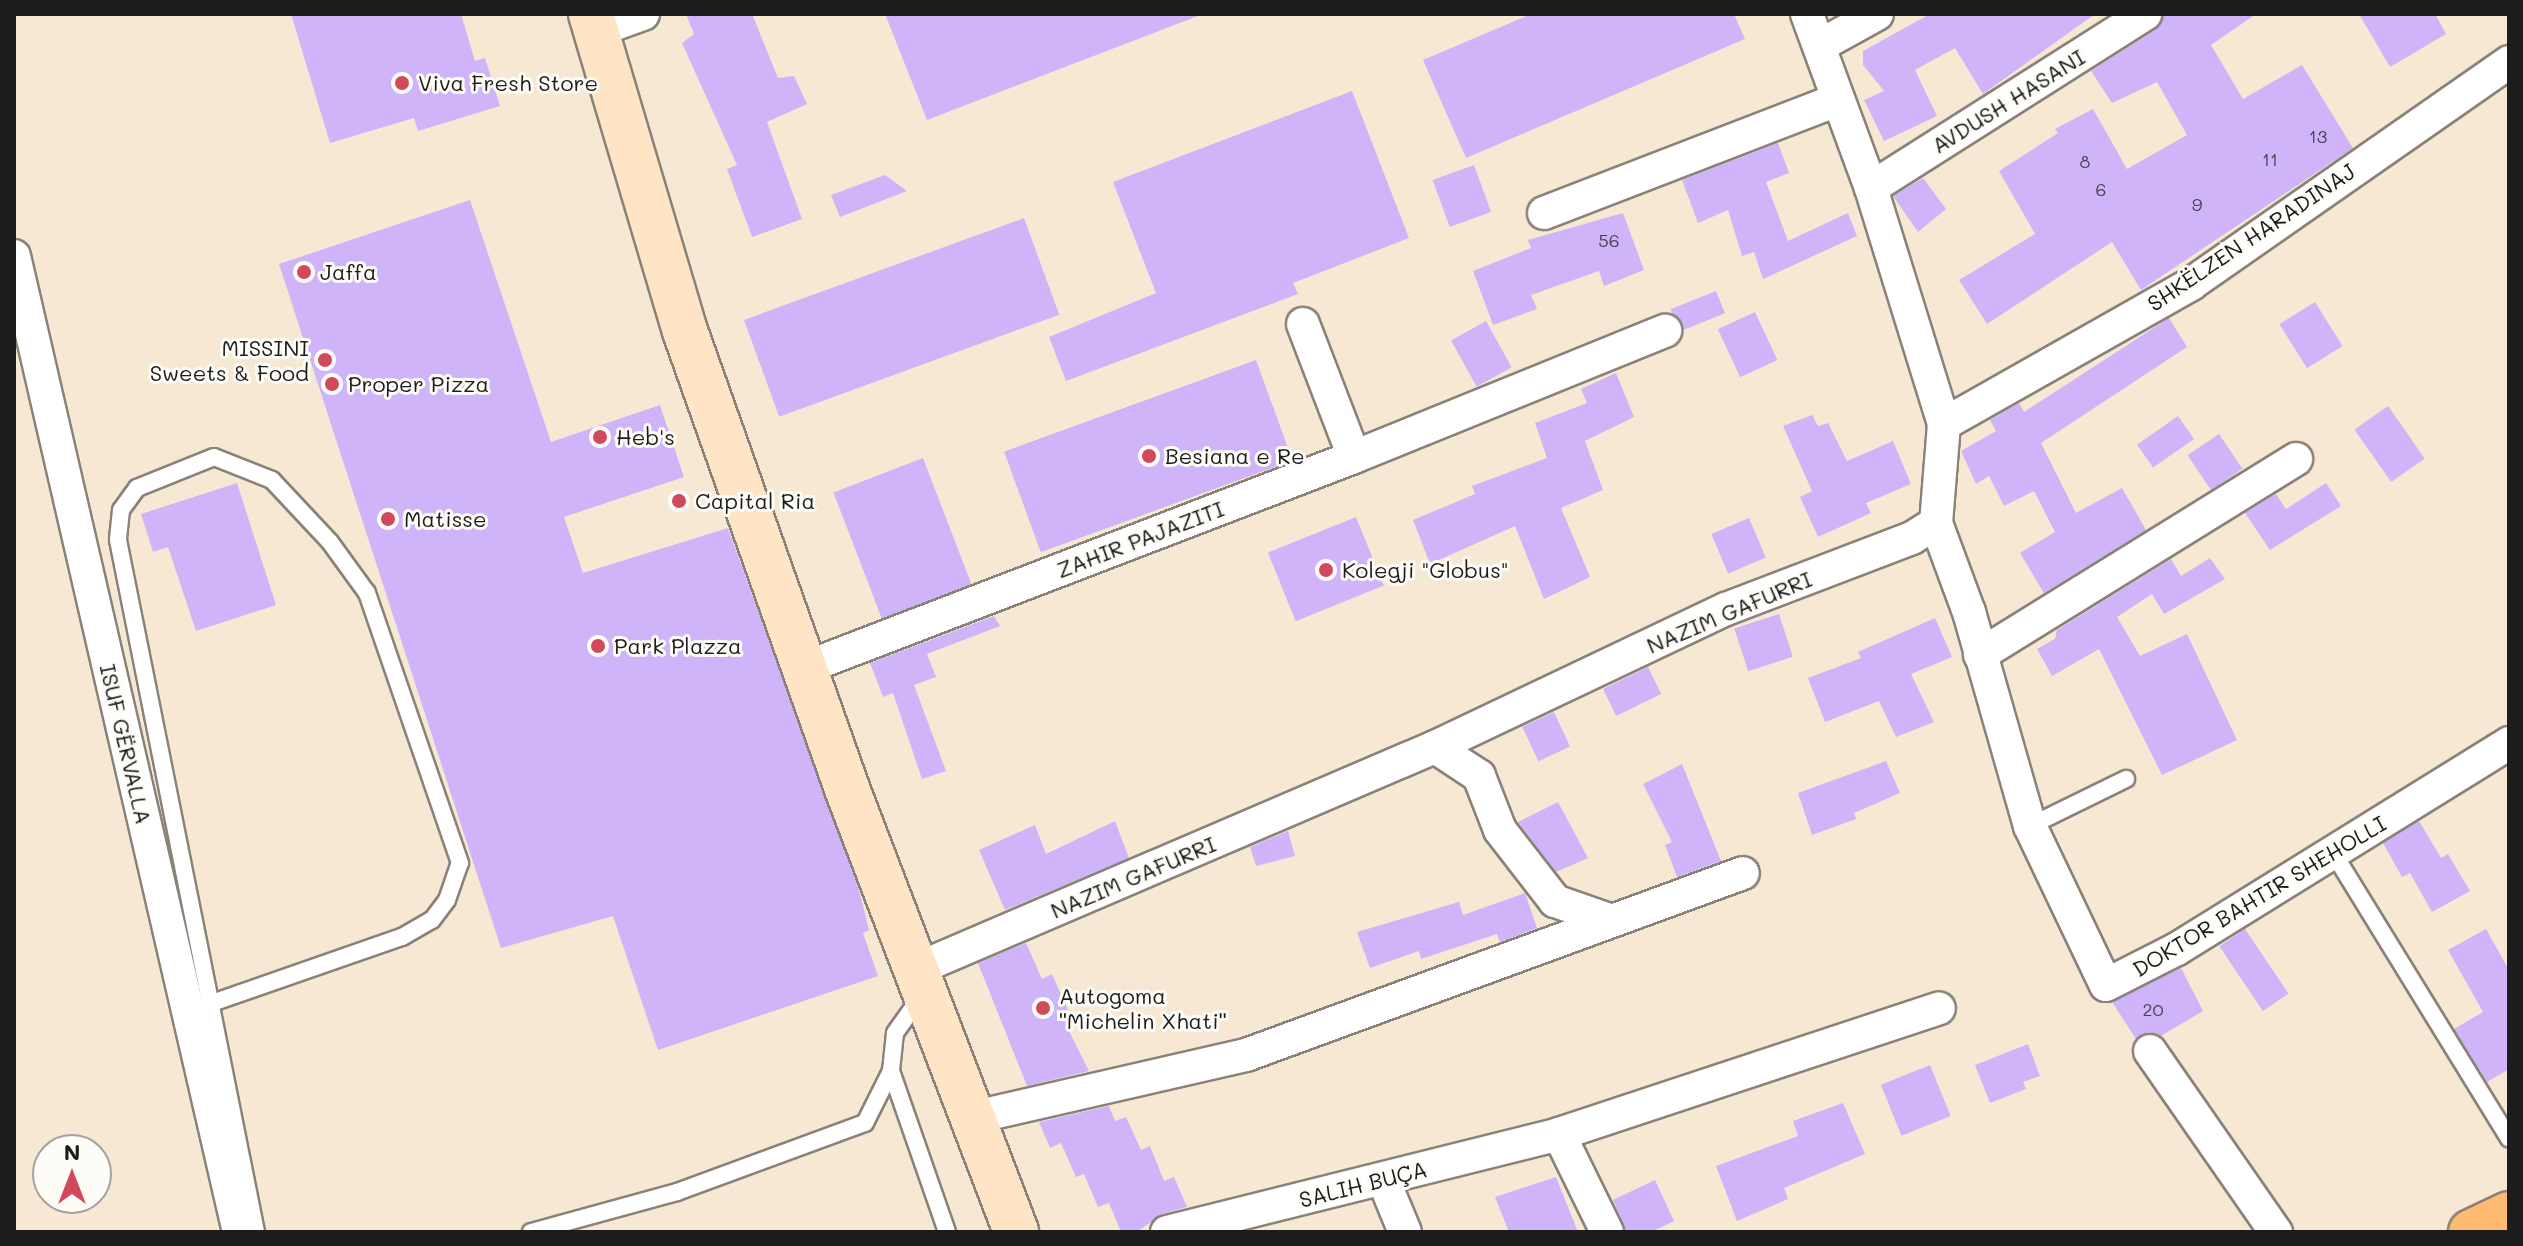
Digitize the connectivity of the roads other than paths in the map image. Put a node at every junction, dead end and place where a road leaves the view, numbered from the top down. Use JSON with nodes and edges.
{"nodes":[{"id":1,"x":643,"y":14,"type":"edge"},
{"id":2,"x":1807,"y":14,"type":"edge"},
{"id":3,"x":1877,"y":14,"type":"edge"},
{"id":4,"x":2145,"y":14,"type":"edge"},
{"id":5,"x":594,"y":22,"type":"edge"},
{"id":6,"x":1821,"y":45,"type":"junction"},
{"id":7,"x":2509,"y":62,"type":"edge"},
{"id":8,"x":1837,"y":100,"type":"junction"},
{"id":9,"x":1871,"y":188,"type":"junction"},
{"id":10,"x":1544,"y":213,"type":"dead end"},
{"id":11,"x":14,"y":256,"type":"edge"},
{"id":12,"x":1303,"y":324,"type":"dead end"},
{"id":13,"x":1665,"y":331,"type":"dead end"},
{"id":14,"x":1944,"y":424,"type":"junction"},
{"id":15,"x":1354,"y":457,"type":"junction"},
{"id":16,"x":2296,"y":459,"type":"dead end"},
{"id":17,"x":1936,"y":523,"type":"junction"},
{"id":18,"x":1980,"y":655,"type":"junction"},
{"id":19,"x":807,"y":667,"type":"junction"},
{"id":20,"x":2509,"y":743,"type":"edge"},
{"id":21,"x":1435,"y":747,"type":"junction"},
{"id":22,"x":2126,"y":779,"type":"dead end"},
{"id":23,"x":2030,"y":826,"type":"junction"},
{"id":24,"x":2334,"y":854,"type":"junction"},
{"id":25,"x":1743,"y":873,"type":"dead end"},
{"id":26,"x":1609,"y":920,"type":"junction"},
{"id":27,"x":922,"y":980,"type":"junction"},
{"id":28,"x":212,"y":1003,"type":"junction"},
{"id":29,"x":1934,"y":1011,"type":"dead end"},
{"id":30,"x":2150,"y":1051,"type":"dead end"},
{"id":31,"x":891,"y":1071,"type":"junction"},
{"id":32,"x":975,"y":1117,"type":"junction"},
{"id":33,"x":1559,"y":1134,"type":"junction"},
{"id":34,"x":2509,"y":1139,"type":"edge"},
{"id":35,"x":1383,"y":1179,"type":"junction"},
{"id":36,"x":2509,"y":1214,"type":"edge"},
{"id":37,"x":239,"y":1232,"type":"edge"},
{"id":38,"x":256,"y":1232,"type":"edge"},
{"id":39,"x":531,"y":1232,"type":"edge"},
{"id":40,"x":947,"y":1232,"type":"edge"},
{"id":41,"x":1016,"y":1232,"type":"edge"},
{"id":42,"x":1167,"y":1232,"type":"edge"},
{"id":43,"x":1405,"y":1232,"type":"edge"},
{"id":44,"x":1607,"y":1232,"type":"edge"},
{"id":45,"x":2276,"y":1232,"type":"edge"},
{"id":46,"x":2471,"y":1232,"type":"edge"}],
"edges":[{"from":1,"to":5,"type":"street"},
{"from":2,"to":6,"type":"street"},
{"from":3,"to":6,"type":"street"},
{"from":4,"to":9,"type":"street","name":"AVDUSH HASANI"},
{"from":5,"to":19,"type":"main road"},
{"from":6,"to":8,"type":"street"},
{"from":7,"to":14,"type":"street","name":"SHKËLZEN HARADINAJ"},
{"from":8,"to":9,"type":"street"},
{"from":8,"to":10,"type":"street"},
{"from":9,"to":14,"type":"street"},
{"from":11,"to":37,"type":"street","name":"ISUF GËRVALLA"},
{"from":12,"to":15,"type":"street"},
{"from":13,"to":15,"type":"street","name":"ZAHIR PAJAZITI"},
{"from":14,"to":17,"type":"street"},
{"from":15,"to":19,"type":"street","name":"ZAHIR PAJAZITI"},
{"from":16,"to":18,"type":"street"},
{"from":17,"to":18,"type":"street","name":"DOKTOR BAHTIR SHEHOLLI"},
{"from":17,"to":21,"type":"street","name":"NAZIM GAFURRI"},
{"from":18,"to":23,"type":"street","name":"DOKTOR BAHTIR SHEHOLLI"},
{"from":19,"to":27,"type":"main road"},
{"from":20,"to":24,"type":"street","name":"DOKTOR BAHTIR SHEHOLLI"},
{"from":21,"to":26,"type":"street"},
{"from":21,"to":27,"type":"street","name":"NAZIM GAFURRI"},
{"from":22,"to":23,"type":"lane"},
{"from":23,"to":24,"type":"street","name":"DOKTOR BAHTIR SHEHOLLI"},
{"from":24,"to":34,"type":"lane"},
{"from":25,"to":26,"type":"street"},
{"from":26,"to":32,"type":"street"},
{"from":27,"to":31,"type":"lane"},
{"from":27,"to":32,"type":"main road"},
{"from":28,"to":28,"type":"lane"},
{"from":28,"to":38,"type":"lane"},
{"from":29,"to":33,"type":"street","name":"SALIH BUÇA"},
{"from":30,"to":45,"type":"street"},
{"from":31,"to":39,"type":"lane"},
{"from":31,"to":40,"type":"lane"},
{"from":32,"to":41,"type":"main road"},
{"from":33,"to":35,"type":"street","name":"SALIH BUÇA"},
{"from":33,"to":44,"type":"street"},
{"from":35,"to":42,"type":"street","name":"SALIH BUÇA"},
{"from":35,"to":43,"type":"street"},
{"from":36,"to":46,"type":"main road"}]}
